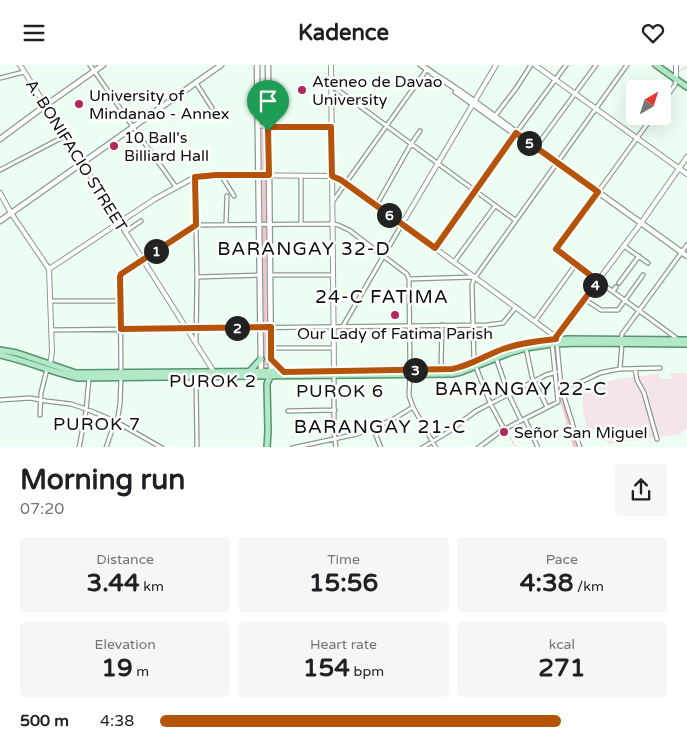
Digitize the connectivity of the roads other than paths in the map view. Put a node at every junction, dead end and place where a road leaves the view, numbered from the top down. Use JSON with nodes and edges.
{"nodes":[{"id":1,"x":20,"y":65,"type":"edge"},
{"id":2,"x":90,"y":65,"type":"edge"},
{"id":3,"x":103,"y":65,"type":"edge"},
{"id":4,"x":221,"y":65,"type":"edge"},
{"id":5,"x":258,"y":65,"type":"edge"},
{"id":6,"x":268,"y":65,"type":"edge"},
{"id":7,"x":331,"y":65,"type":"edge"},
{"id":8,"x":421,"y":65,"type":"edge"},
{"id":9,"x":496,"y":65,"type":"edge"},
{"id":10,"x":532,"y":65,"type":"edge"},
{"id":11,"x":536,"y":65,"type":"edge"},
{"id":12,"x":566,"y":65,"type":"edge"},
{"id":13,"x":596,"y":65,"type":"edge"},
{"id":14,"x":627,"y":65,"type":"edge"},
{"id":15,"x":656,"y":65,"type":"edge"},
{"id":16,"x":676,"y":65,"type":"edge"},
{"id":17,"x":427,"y":69,"type":"junction"},
{"id":18,"x":94,"y":71,"type":"junction"},
{"id":19,"x":24,"y":72,"type":"junction"},
{"id":20,"x":0,"y":78,"type":"edge"},
{"id":21,"x":556,"y":79,"type":"junction"},
{"id":22,"x":676,"y":79,"type":"junction"},
{"id":23,"x":196,"y":83,"type":"junction"},
{"id":24,"x":331,"y":85,"type":"junction"},
{"id":25,"x":687,"y":87,"type":"edge"},
{"id":26,"x":671,"y":91,"type":"edge"},
{"id":27,"x":575,"y":93,"type":"junction"},
{"id":28,"x":474,"y":103,"type":"junction"},
{"id":29,"x":46,"y":105,"type":"junction"},
{"id":30,"x":212,"y":108,"type":"dead end"},
{"id":31,"x":596,"y":108,"type":"junction"},
{"id":32,"x":495,"y":116,"type":"junction"},
{"id":33,"x":258,"y":117,"type":"junction"},
{"id":34,"x":268,"y":117,"type":"junction"},
{"id":35,"x":646,"y":125,"type":"edge"},
{"id":36,"x":258,"y":126,"type":"junction"},
{"id":37,"x":387,"y":126,"type":"junction"},
{"id":38,"x":133,"y":127,"type":"junction"},
{"id":39,"x":268,"y":127,"type":"junction"},
{"id":40,"x":331,"y":127,"type":"junction"},
{"id":41,"x":420,"y":131,"type":"dead end"},
{"id":42,"x":516,"y":133,"type":"junction"},
{"id":43,"x":65,"y":136,"type":"junction"},
{"id":44,"x":637,"y":138,"type":"junction"},
{"id":45,"x":0,"y":139,"type":"edge"},
{"id":46,"x":411,"y":144,"type":"junction"},
{"id":47,"x":536,"y":147,"type":"junction"},
{"id":48,"x":687,"y":157,"type":"edge"},
{"id":49,"x":557,"y":162,"type":"junction"},
{"id":50,"x":82,"y":163,"type":"junction"},
{"id":51,"x":438,"y":164,"type":"junction"},
{"id":52,"x":679,"y":168,"type":"junction"},
{"id":53,"x":0,"y":170,"type":"edge"},
{"id":54,"x":687,"y":174,"type":"edge"},
{"id":55,"x":221,"y":175,"type":"junction"},
{"id":56,"x":264,"y":175,"type":"junction"},
{"id":57,"x":301,"y":176,"type":"junction"},
{"id":58,"x":332,"y":176,"type":"junction"},
{"id":59,"x":195,"y":177,"type":"junction"},
{"id":60,"x":346,"y":183,"type":"junction"},
{"id":61,"x":176,"y":187,"type":"junction"},
{"id":62,"x":476,"y":191,"type":"junction"},
{"id":63,"x":598,"y":192,"type":"junction"},
{"id":64,"x":0,"y":193,"type":"edge"},
{"id":65,"x":226,"y":196,"type":"dead end"},
{"id":66,"x":234,"y":196,"type":"dead end"},
{"id":67,"x":332,"y":202,"type":"junction"},
{"id":68,"x":495,"y":205,"type":"junction"},
{"id":69,"x":376,"y":206,"type":"junction"},
{"id":70,"x":11,"y":213,"type":"junction"},
{"id":71,"x":515,"y":220,"type":"junction"},
{"id":72,"x":0,"y":221,"type":"edge"},
{"id":73,"x":141,"y":221,"type":"dead end"},
{"id":74,"x":120,"y":223,"type":"junction"},
{"id":75,"x":640,"y":223,"type":"junction"},
{"id":76,"x":226,"y":224,"type":"junction"},
{"id":77,"x":265,"y":224,"type":"junction"},
{"id":78,"x":301,"y":224,"type":"junction"},
{"id":79,"x":332,"y":224,"type":"junction"},
{"id":80,"x":196,"y":225,"type":"junction"},
{"id":81,"x":402,"y":225,"type":"junction"},
{"id":82,"x":125,"y":232,"type":"junction"},
{"id":83,"x":687,"y":245,"type":"edge"},
{"id":84,"x":624,"y":246,"type":"junction"},
{"id":85,"x":435,"y":248,"type":"junction"},
{"id":86,"x":681,"y":252,"type":"junction"},
{"id":87,"x":639,"y":256,"type":"junction"},
{"id":88,"x":384,"y":257,"type":"junction"},
{"id":89,"x":687,"y":257,"type":"edge"},
{"id":90,"x":142,"y":259,"type":"junction"},
{"id":91,"x":454,"y":262,"type":"junction"},
{"id":92,"x":648,"y":263,"type":"dead end"},
{"id":93,"x":576,"y":264,"type":"junction"},
{"id":94,"x":49,"y":269,"type":"junction"},
{"id":95,"x":260,"y":275,"type":"junction"},
{"id":96,"x":270,"y":275,"type":"junction"},
{"id":97,"x":333,"y":275,"type":"junction"},
{"id":98,"x":643,"y":275,"type":"dead end"},
{"id":99,"x":197,"y":277,"type":"junction"},
{"id":100,"x":474,"y":277,"type":"junction"},
{"id":101,"x":409,"y":279,"type":"junction"},
{"id":102,"x":598,"y":281,"type":"junction"},
{"id":103,"x":619,"y":283,"type":"dead end"},
{"id":104,"x":616,"y":287,"type":"dead end"},
{"id":105,"x":613,"y":291,"type":"junction"},
{"id":106,"x":584,"y":299,"type":"junction"},
{"id":107,"x":625,"y":300,"type":"junction"},
{"id":108,"x":51,"y":301,"type":"junction"},
{"id":109,"x":121,"y":301,"type":"junction"},
{"id":110,"x":516,"y":307,"type":"junction"},
{"id":111,"x":639,"y":311,"type":"junction"},
{"id":112,"x":535,"y":321,"type":"junction"},
{"id":113,"x":442,"y":325,"type":"junction"},
{"id":114,"x":473,"y":325,"type":"junction"},
{"id":115,"x":334,"y":326,"type":"junction"},
{"id":116,"x":343,"y":326,"type":"junction"},
{"id":117,"x":410,"y":326,"type":"junction"},
{"id":118,"x":261,"y":327,"type":"junction"},
{"id":119,"x":271,"y":327,"type":"junction"},
{"id":120,"x":186,"y":328,"type":"junction"},
{"id":121,"x":196,"y":328,"type":"junction"},
{"id":122,"x":121,"y":329,"type":"junction"},
{"id":123,"x":51,"y":330,"type":"junction"},
{"id":124,"x":687,"y":338,"type":"edge"},
{"id":125,"x":676,"y":339,"type":"junction"},
{"id":126,"x":555,"y":341,"type":"junction"},
{"id":127,"x":623,"y":341,"type":"junction"},
{"id":128,"x":196,"y":344,"type":"junction"},
{"id":129,"x":687,"y":344,"type":"edge"},
{"id":130,"x":271,"y":348,"type":"junction"},
{"id":131,"x":526,"y":348,"type":"junction"},
{"id":132,"x":334,"y":349,"type":"junction"},
{"id":133,"x":0,"y":350,"type":"edge"},
{"id":134,"x":0,"y":355,"type":"edge"},
{"id":135,"x":496,"y":357,"type":"junction"},
{"id":136,"x":261,"y":359,"type":"junction"},
{"id":137,"x":271,"y":359,"type":"junction"},
{"id":138,"x":474,"y":364,"type":"junction"},
{"id":139,"x":48,"y":366,"type":"junction"},
{"id":140,"x":660,"y":368,"type":"dead end"},
{"id":141,"x":442,"y":369,"type":"junction"},
{"id":142,"x":620,"y":369,"type":"junction"},
{"id":143,"x":635,"y":369,"type":"junction"},
{"id":144,"x":214,"y":372,"type":"junction"},
{"id":145,"x":249,"y":372,"type":"junction"},
{"id":146,"x":284,"y":372,"type":"junction"},
{"id":147,"x":410,"y":372,"type":"junction"},
{"id":148,"x":556,"y":372,"type":"junction"},
{"id":149,"x":334,"y":373,"type":"junction"},
{"id":150,"x":261,"y":374,"type":"junction"},
{"id":151,"x":271,"y":374,"type":"junction"},
{"id":152,"x":121,"y":376,"type":"junction"},
{"id":153,"x":196,"y":377,"type":"junction"},
{"id":154,"x":89,"y":378,"type":"junction"},
{"id":155,"x":533,"y":381,"type":"junction"},
{"id":156,"x":267,"y":384,"type":"junction"},
{"id":157,"x":561,"y":387,"type":"junction"},
{"id":158,"x":508,"y":393,"type":"junction"},
{"id":159,"x":0,"y":400,"type":"edge"},
{"id":160,"x":40,"y":400,"type":"junction"},
{"id":161,"x":490,"y":403,"type":"junction"},
{"id":162,"x":413,"y":407,"type":"junction"},
{"id":163,"x":547,"y":407,"type":"junction"},
{"id":164,"x":86,"y":409,"type":"junction"},
{"id":165,"x":335,"y":410,"type":"junction"},
{"id":166,"x":288,"y":411,"type":"dead end"},
{"id":167,"x":40,"y":415,"type":"dead end"},
{"id":168,"x":523,"y":419,"type":"junction"},
{"id":169,"x":116,"y":422,"type":"junction"},
{"id":170,"x":373,"y":428,"type":"junction"},
{"id":171,"x":504,"y":429,"type":"junction"},
{"id":172,"x":334,"y":439,"type":"junction"},
{"id":173,"x":657,"y":439,"type":"dead end"},
{"id":174,"x":433,"y":441,"type":"junction"},
{"id":175,"x":79,"y":447,"type":"edge"},
{"id":176,"x":106,"y":447,"type":"edge"},
{"id":177,"x":162,"y":447,"type":"edge"},
{"id":178,"x":198,"y":447,"type":"edge"},
{"id":179,"x":266,"y":447,"type":"edge"},
{"id":180,"x":292,"y":447,"type":"edge"},
{"id":181,"x":336,"y":447,"type":"edge"},
{"id":182,"x":381,"y":447,"type":"edge"},
{"id":183,"x":422,"y":447,"type":"edge"},
{"id":184,"x":436,"y":447,"type":"edge"},
{"id":185,"x":478,"y":447,"type":"edge"},
{"id":186,"x":538,"y":447,"type":"edge"},
{"id":187,"x":580,"y":447,"type":"edge"}],
"edges":[{"from":1,"to":19,"type":"street","name":"A. BONIFACIO STREET"},
{"from":2,"to":18,"type":"street"},
{"from":3,"to":18,"type":"main road"},
{"from":4,"to":23,"type":"main road"},
{"from":5,"to":33,"type":"main road"},
{"from":6,"to":34,"type":"main road"},
{"from":7,"to":24,"type":"street"},
{"from":8,"to":17,"type":"main road"},
{"from":9,"to":28,"type":"street"},
{"from":10,"to":32,"type":"street"},
{"from":11,"to":21,"type":"street"},
{"from":12,"to":21,"type":"street"},
{"from":13,"to":27,"type":"street"},
{"from":14,"to":31,"type":"street"},
{"from":15,"to":22,"type":"main road"},
{"from":16,"to":22,"type":"street"},
{"from":17,"to":28,"type":"main road"},
{"from":17,"to":37,"type":"street"},
{"from":18,"to":29,"type":"main road"},
{"from":18,"to":38,"type":"street"},
{"from":19,"to":20,"type":"street"},
{"from":19,"to":29,"type":"street","name":"A. BONIFACIO STREET"},
{"from":21,"to":27,"type":"street"},
{"from":21,"to":42,"type":"street"},
{"from":22,"to":25,"type":"main road"},
{"from":22,"to":26,"type":"street"},
{"from":23,"to":30,"type":"street"},
{"from":23,"to":38,"type":"main road"},
{"from":24,"to":37,"type":"street"},
{"from":24,"to":40,"type":"street"},
{"from":27,"to":31,"type":"street"},
{"from":27,"to":47,"type":"street"},
{"from":28,"to":32,"type":"main road"},
{"from":28,"to":42,"type":"main road"},
{"from":28,"to":51,"type":"street"},
{"from":29,"to":43,"type":"street","name":"A. BONIFACIO STREET"},
{"from":29,"to":45,"type":"main road"},
{"from":31,"to":44,"type":"street"},
{"from":31,"to":49,"type":"street"},
{"from":32,"to":42,"type":"main road"},
{"from":33,"to":34,"type":"main road"},
{"from":33,"to":36,"type":"main road"},
{"from":34,"to":39,"type":"main road"},
{"from":35,"to":44,"type":"street"},
{"from":36,"to":39,"type":"street"},
{"from":36,"to":56,"type":"main road"},
{"from":37,"to":46,"type":"street"},
{"from":37,"to":60,"type":"street"},
{"from":38,"to":50,"type":"main road"},
{"from":38,"to":61,"type":"street"},
{"from":39,"to":40,"type":"street"},
{"from":39,"to":56,"type":"main road"},
{"from":40,"to":58,"type":"street"},
{"from":41,"to":46,"type":"street"},
{"from":42,"to":47,"type":"main road"},
{"from":42,"to":62,"type":"street"},
{"from":43,"to":50,"type":"street","name":"A. BONIFACIO STREET"},
{"from":43,"to":53,"type":"street"},
{"from":44,"to":52,"type":"street"},
{"from":44,"to":63,"type":"street"},
{"from":46,"to":51,"type":"street"},
{"from":46,"to":69,"type":"street"},
{"from":47,"to":49,"type":"main road"},
{"from":48,"to":52,"type":"street"},
{"from":49,"to":63,"type":"main road"},
{"from":49,"to":71,"type":"street"},
{"from":50,"to":70,"type":"main road"},
{"from":50,"to":74,"type":"street","name":"A. BONIFACIO STREET"},
{"from":51,"to":62,"type":"street"},
{"from":51,"to":81,"type":"street"},
{"from":52,"to":54,"type":"street"},
{"from":52,"to":75,"type":"street"},
{"from":55,"to":56,"type":"street"},
{"from":55,"to":59,"type":"street"},
{"from":55,"to":66,"type":"street"},
{"from":56,"to":57,"type":"street"},
{"from":56,"to":77,"type":"main road"},
{"from":56,"to":77,"type":"main road"},
{"from":57,"to":58,"type":"street"},
{"from":57,"to":78,"type":"street"},
{"from":58,"to":60,"type":"street"},
{"from":58,"to":67,"type":"street"},
{"from":59,"to":61,"type":"street"},
{"from":59,"to":80,"type":"street"},
{"from":60,"to":67,"type":"street"},
{"from":60,"to":69,"type":"street"},
{"from":61,"to":74,"type":"street"},
{"from":62,"to":68,"type":"street"},
{"from":62,"to":85,"type":"street"},
{"from":63,"to":75,"type":"main road"},
{"from":63,"to":93,"type":"street"},
{"from":64,"to":70,"type":"street"},
{"from":65,"to":76,"type":"street"},
{"from":67,"to":79,"type":"street"},
{"from":68,"to":71,"type":"street"},
{"from":68,"to":91,"type":"street"},
{"from":69,"to":81,"type":"street"},
{"from":70,"to":72,"type":"main road"},
{"from":70,"to":94,"type":"street"},
{"from":71,"to":100,"type":"street"},
{"from":73,"to":82,"type":"street"},
{"from":74,"to":82,"type":"street","name":"A. BONIFACIO STREET"},
{"from":74,"to":94,"type":"street"},
{"from":75,"to":84,"type":"street"},
{"from":75,"to":86,"type":"main road"},
{"from":76,"to":77,"type":"street"},
{"from":76,"to":80,"type":"street"},
{"from":77,"to":78,"type":"street"},
{"from":77,"to":95,"type":"main road"},
{"from":77,"to":96,"type":"main road"},
{"from":78,"to":79,"type":"street"},
{"from":79,"to":88,"type":"street"},
{"from":79,"to":97,"type":"street"},
{"from":80,"to":90,"type":"street"},
{"from":80,"to":99,"type":"street"},
{"from":81,"to":85,"type":"street"},
{"from":81,"to":88,"type":"street"},
{"from":82,"to":90,"type":"street","name":"A. BONIFACIO STREET"},
{"from":83,"to":86,"type":"street"},
{"from":84,"to":87,"type":"street"},
{"from":84,"to":102,"type":"street"},
{"from":85,"to":91,"type":"street"},
{"from":86,"to":89,"type":"main road"},
{"from":86,"to":111,"type":"street"},
{"from":87,"to":92,"type":"street"},
{"from":87,"to":103,"type":"street"},
{"from":88,"to":101,"type":"street"},
{"from":88,"to":116,"type":"street"},
{"from":90,"to":109,"type":"street"},
{"from":90,"to":120,"type":"street","name":"A. BONIFACIO STREET"},
{"from":91,"to":100,"type":"street"},
{"from":93,"to":102,"type":"street"},
{"from":93,"to":112,"type":"street"},
{"from":94,"to":108,"type":"street"},
{"from":95,"to":99,"type":"street"},
{"from":95,"to":118,"type":"main road"},
{"from":96,"to":97,"type":"street"},
{"from":96,"to":119,"type":"main road"},
{"from":97,"to":115,"type":"street"},
{"from":98,"to":107,"type":"street"},
{"from":99,"to":121,"type":"street"},
{"from":100,"to":101,"type":"street"},
{"from":100,"to":110,"type":"street"},
{"from":100,"to":114,"type":"street"},
{"from":101,"to":117,"type":"street"},
{"from":102,"to":105,"type":"street"},
{"from":102,"to":106,"type":"street"},
{"from":104,"to":105,"type":"street"},
{"from":105,"to":107,"type":"street"},
{"from":106,"to":107,"type":"street"},
{"from":106,"to":126,"type":"street"},
{"from":107,"to":111,"type":"street"},
{"from":108,"to":109,"type":"street"},
{"from":108,"to":123,"type":"street"},
{"from":109,"to":122,"type":"street"},
{"from":110,"to":112,"type":"street"},
{"from":110,"to":114,"type":"street"},
{"from":111,"to":125,"type":"street"},
{"from":111,"to":127,"type":"street"},
{"from":112,"to":126,"type":"street"},
{"from":113,"to":114,"type":"street"},
{"from":113,"to":117,"type":"street"},
{"from":113,"to":141,"type":"street"},
{"from":114,"to":138,"type":"street"},
{"from":115,"to":116,"type":"street"},
{"from":115,"to":119,"type":"street"},
{"from":115,"to":132,"type":"street"},
{"from":116,"to":117,"type":"street"},
{"from":117,"to":147,"type":"street"},
{"from":118,"to":119,"type":"street"},
{"from":118,"to":121,"type":"street"},
{"from":118,"to":136,"type":"main road"},
{"from":119,"to":130,"type":"main road"},
{"from":120,"to":121,"type":"street"},
{"from":120,"to":122,"type":"street"},
{"from":120,"to":128,"type":"street","name":"A. BONIFACIO STREET"},
{"from":121,"to":128,"type":"street"},
{"from":122,"to":123,"type":"street"},
{"from":122,"to":152,"type":"street"},
{"from":123,"to":139,"type":"street"},
{"from":124,"to":125,"type":"main road"},
{"from":125,"to":127,"type":"main road"},
{"from":126,"to":127,"type":"main road"},
{"from":126,"to":131,"type":"main road"},
{"from":126,"to":138,"type":"main road"},
{"from":126,"to":148,"type":"street"},
{"from":126,"to":157,"type":"street"},
{"from":127,"to":129,"type":"main road"},
{"from":127,"to":142,"type":"street"},
{"from":128,"to":144,"type":"street","name":"A. BONIFACIO STREET"},
{"from":130,"to":132,"type":"street"},
{"from":130,"to":137,"type":"main road"},
{"from":131,"to":135,"type":"main road"},
{"from":131,"to":155,"type":"street"},
{"from":132,"to":149,"type":"street"},
{"from":133,"to":139,"type":"main road"},
{"from":134,"to":139,"type":"main road"},
{"from":135,"to":138,"type":"main road"},
{"from":135,"to":158,"type":"street"},
{"from":136,"to":145,"type":"main road"},
{"from":136,"to":150,"type":"main road"},
{"from":137,"to":146,"type":"main road"},
{"from":137,"to":151,"type":"main road"},
{"from":138,"to":141,"type":"main road"},
{"from":138,"to":147,"type":"main road"},
{"from":138,"to":161,"type":"street"},
{"from":139,"to":152,"type":"main road"},
{"from":139,"to":154,"type":"main road"},
{"from":139,"to":160,"type":"street"},
{"from":140,"to":143,"type":"street"},
{"from":141,"to":147,"type":"main road"},
{"from":142,"to":143,"type":"street"},
{"from":142,"to":157,"type":"street"},
{"from":143,"to":173,"type":"street"},
{"from":144,"to":145,"type":"main road"},
{"from":144,"to":152,"type":"main road"},
{"from":145,"to":150,"type":"main road"},
{"from":146,"to":149,"type":"main road"},
{"from":146,"to":151,"type":"main road"},
{"from":147,"to":149,"type":"main road"},
{"from":147,"to":162,"type":"street"},
{"from":148,"to":155,"type":"street"},
{"from":148,"to":163,"type":"street"},
{"from":149,"to":151,"type":"main road"},
{"from":149,"to":165,"type":"street"},
{"from":150,"to":151,"type":"main road"},
{"from":150,"to":153,"type":"main road"},
{"from":150,"to":156,"type":"main road"},
{"from":151,"to":156,"type":"main road"},
{"from":152,"to":153,"type":"main road"},
{"from":152,"to":154,"type":"main road"},
{"from":152,"to":169,"type":"street"},
{"from":153,"to":178,"type":"street"},
{"from":154,"to":164,"type":"street"},
{"from":155,"to":158,"type":"street"},
{"from":155,"to":163,"type":"street"},
{"from":156,"to":179,"type":"main road"},
{"from":157,"to":187,"type":"street"},
{"from":158,"to":161,"type":"street"},
{"from":158,"to":168,"type":"street"},
{"from":159,"to":160,"type":"street"},
{"from":160,"to":164,"type":"street"},
{"from":160,"to":167,"type":"street"},
{"from":161,"to":171,"type":"street"},
{"from":161,"to":174,"type":"street"},
{"from":162,"to":170,"type":"street"},
{"from":162,"to":174,"type":"street"},
{"from":163,"to":168,"type":"street"},
{"from":164,"to":169,"type":"street"},
{"from":164,"to":175,"type":"street"},
{"from":165,"to":166,"type":"street"},
{"from":165,"to":172,"type":"street"},
{"from":168,"to":171,"type":"street"},
{"from":168,"to":186,"type":"street"},
{"from":169,"to":176,"type":"street"},
{"from":169,"to":177,"type":"street"},
{"from":170,"to":172,"type":"street"},
{"from":170,"to":182,"type":"street"},
{"from":171,"to":185,"type":"street"},
{"from":172,"to":180,"type":"street"},
{"from":172,"to":181,"type":"street"},
{"from":174,"to":183,"type":"street"},
{"from":174,"to":184,"type":"street"}]}
